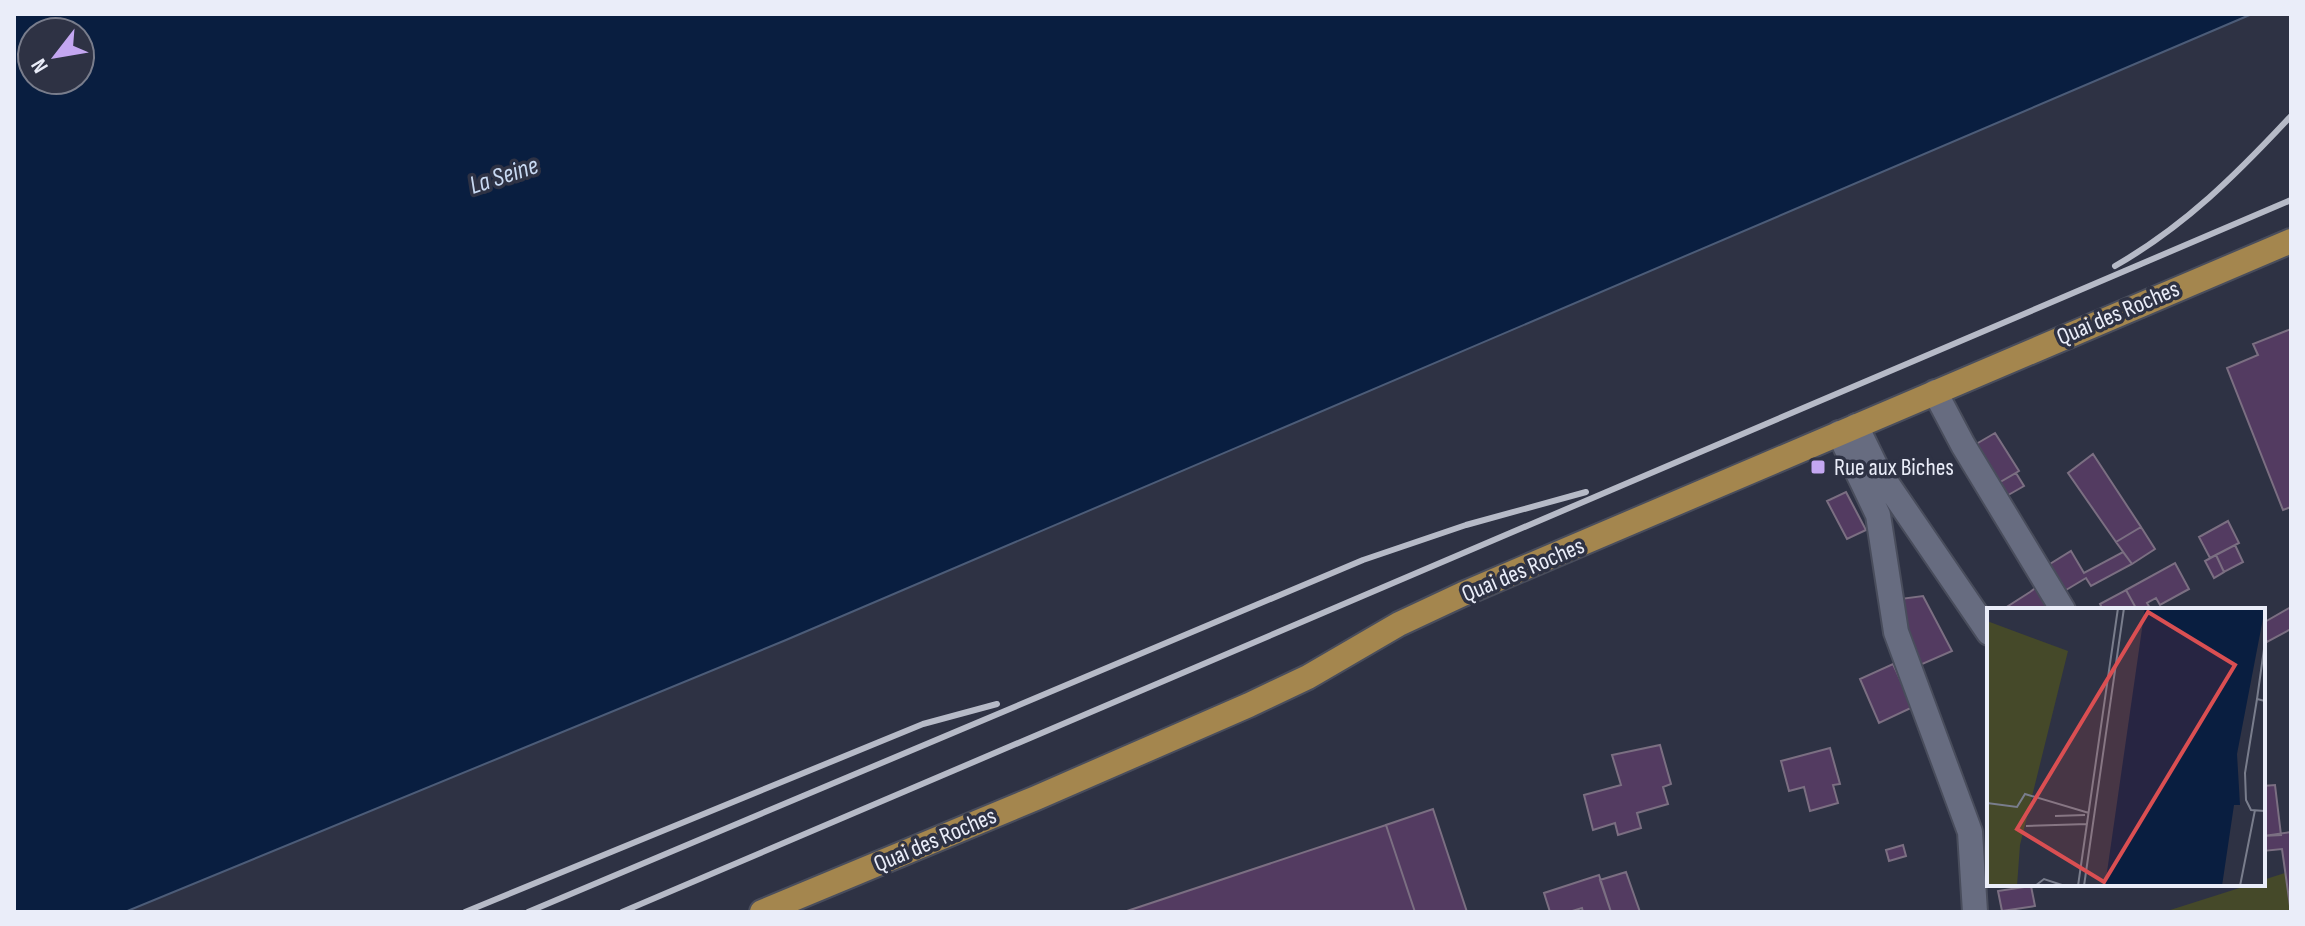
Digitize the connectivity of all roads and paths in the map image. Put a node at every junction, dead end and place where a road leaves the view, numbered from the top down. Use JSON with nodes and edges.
{"nodes":[{"id":1,"x":2291,"y":241,"type":"edge"},
{"id":2,"x":1935,"y":392,"type":"junction"},
{"id":3,"x":1848,"y":430,"type":"junction"},
{"id":4,"x":2062,"y":608,"type":"edge"},
{"id":5,"x":1987,"y":630,"type":"edge"},
{"id":6,"x":762,"y":912,"type":"edge"},
{"id":7,"x":1975,"y":912,"type":"edge"}],
"edges":[{"from":1,"to":2,"type":"main road","name":"Quai des Roches"},
{"from":2,"to":3,"type":"main road","name":"Quai des Roches"},
{"from":2,"to":4,"type":"street"},
{"from":3,"to":5,"type":"street"},
{"from":3,"to":6,"type":"main road","name":"Quai des Roches"},
{"from":3,"to":7,"type":"street"}]}
